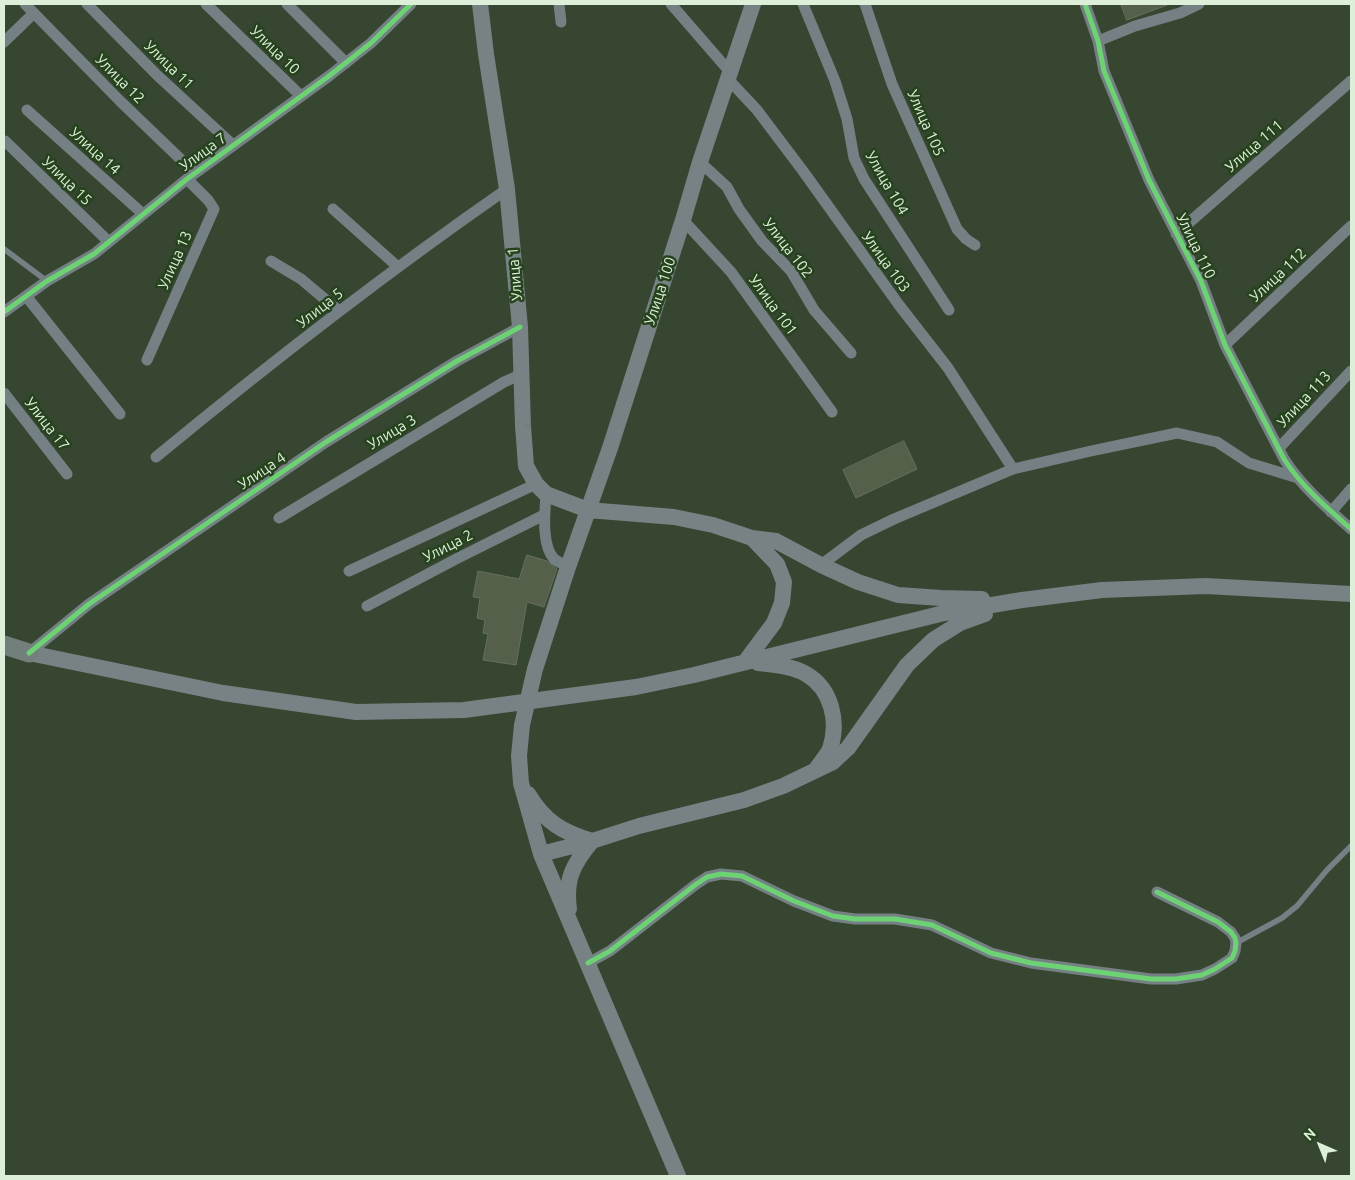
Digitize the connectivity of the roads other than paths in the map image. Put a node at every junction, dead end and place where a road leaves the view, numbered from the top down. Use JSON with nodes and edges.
{"nodes":[{"id":1,"x":25,"y":4,"type":"edge"},
{"id":2,"x":87,"y":4,"type":"edge"},
{"id":3,"x":206,"y":4,"type":"edge"},
{"id":4,"x":288,"y":4,"type":"edge"},
{"id":5,"x":411,"y":4,"type":"edge"},
{"id":6,"x":480,"y":4,"type":"edge"},
{"id":7,"x":559,"y":4,"type":"edge"},
{"id":8,"x":671,"y":4,"type":"edge"},
{"id":9,"x":753,"y":4,"type":"edge"},
{"id":10,"x":803,"y":4,"type":"edge"},
{"id":11,"x":865,"y":4,"type":"edge"},
{"id":12,"x":1085,"y":4,"type":"edge"},
{"id":13,"x":1198,"y":4,"type":"edge"},
{"id":14,"x":34,"y":13,"type":"junction"},
{"id":15,"x":561,"y":22,"type":"dead end"},
{"id":16,"x":1098,"y":41,"type":"junction"},
{"id":17,"x":4,"y":42,"type":"edge"},
{"id":18,"x":346,"y":63,"type":"junction"},
{"id":19,"x":729,"y":76,"type":"junction"},
{"id":20,"x":1351,"y":81,"type":"edge"},
{"id":21,"x":301,"y":96,"type":"junction"},
{"id":22,"x":27,"y":110,"type":"dead end"},
{"id":23,"x":5,"y":141,"type":"dead end"},
{"id":24,"x":233,"y":145,"type":"junction"},
{"id":25,"x":700,"y":162,"type":"junction"},
{"id":26,"x":191,"y":176,"type":"junction"},
{"id":27,"x":507,"y":189,"type":"junction"},
{"id":28,"x":333,"y":208,"type":"dead end"},
{"id":29,"x":143,"y":214,"type":"junction"},
{"id":30,"x":683,"y":220,"type":"junction"},
{"id":31,"x":1351,"y":226,"type":"edge"},
{"id":32,"x":1176,"y":234,"type":"junction"},
{"id":33,"x":109,"y":242,"type":"junction"},
{"id":34,"x":975,"y":245,"type":"dead end"},
{"id":35,"x":4,"y":250,"type":"edge"},
{"id":36,"x":271,"y":261,"type":"dead end"},
{"id":37,"x":398,"y":267,"type":"junction"},
{"id":38,"x":47,"y":281,"type":"junction"},
{"id":39,"x":26,"y":296,"type":"junction"},
{"id":40,"x":949,"y":310,"type":"dead end"},
{"id":41,"x":339,"y":311,"type":"junction"},
{"id":42,"x":4,"y":312,"type":"edge"},
{"id":43,"x":520,"y":327,"type":"junction"},
{"id":44,"x":1225,"y":345,"type":"junction"},
{"id":45,"x":851,"y":354,"type":"dead end"},
{"id":46,"x":147,"y":360,"type":"dead end"},
{"id":47,"x":1351,"y":371,"type":"edge"},
{"id":48,"x":522,"y":374,"type":"junction"},
{"id":49,"x":4,"y":392,"type":"edge"},
{"id":50,"x":832,"y":412,"type":"dead end"},
{"id":51,"x":120,"y":414,"type":"dead end"},
{"id":52,"x":1280,"y":448,"type":"junction"},
{"id":53,"x":156,"y":457,"type":"dead end"},
{"id":54,"x":1012,"y":469,"type":"junction"},
{"id":55,"x":67,"y":474,"type":"dead end"},
{"id":56,"x":1295,"y":477,"type":"junction"},
{"id":57,"x":541,"y":489,"type":"junction"},
{"id":58,"x":1351,"y":490,"type":"edge"},
{"id":59,"x":588,"y":510,"type":"junction"},
{"id":60,"x":1331,"y":512,"type":"junction"},
{"id":61,"x":544,"y":515,"type":"junction"},
{"id":62,"x":279,"y":518,"type":"dead end"},
{"id":63,"x":1351,"y":529,"type":"edge"},
{"id":64,"x":752,"y":538,"type":"junction"},
{"id":65,"x":822,"y":565,"type":"junction"},
{"id":66,"x":568,"y":567,"type":"junction"},
{"id":67,"x":349,"y":571,"type":"dead end"},
{"id":68,"x":1351,"y":594,"type":"edge"},
{"id":69,"x":1022,"y":600,"type":"junction"},
{"id":70,"x":367,"y":606,"type":"dead end"},
{"id":71,"x":4,"y":647,"type":"edge"},
{"id":72,"x":29,"y":653,"type":"junction"},
{"id":73,"x":745,"y":662,"type":"junction"},
{"id":74,"x":814,"y":772,"type":"junction"},
{"id":75,"x":521,"y":782,"type":"junction"},
{"id":76,"x":592,"y":842,"type":"junction"},
{"id":77,"x":1351,"y":846,"type":"edge"},
{"id":78,"x":541,"y":854,"type":"junction"},
{"id":79,"x":1157,"y":892,"type":"dead end"},
{"id":80,"x":570,"y":921,"type":"junction"},
{"id":81,"x":1236,"y":943,"type":"junction"},
{"id":82,"x":588,"y":963,"type":"junction"},
{"id":83,"x":678,"y":1176,"type":"edge"}],
"edges":[{"from":1,"to":14,"type":"street","name":"Улица 12"},
{"from":2,"to":24,"type":"street","name":"Улица 11"},
{"from":3,"to":21,"type":"street","name":"Улица 10"},
{"from":4,"to":18,"type":"street"},
{"from":5,"to":18,"type":"street","name":"Улица 7"},
{"from":6,"to":27,"type":"main road","name":"Улица 1"},
{"from":7,"to":15,"type":"street"},
{"from":8,"to":19,"type":"street"},
{"from":9,"to":19,"type":"main road","name":"Улица 100"},
{"from":10,"to":40,"type":"street","name":"Улица 104"},
{"from":11,"to":34,"type":"street","name":"Улица 105"},
{"from":12,"to":16,"type":"street","name":"Улица 110"},
{"from":13,"to":16,"type":"street"},
{"from":14,"to":17,"type":"street"},
{"from":14,"to":26,"type":"street","name":"Улица 12"},
{"from":16,"to":32,"type":"street","name":"Улица 110"},
{"from":18,"to":21,"type":"street","name":"Улица 7"},
{"from":19,"to":25,"type":"main road","name":"Улица 100"},
{"from":19,"to":54,"type":"street","name":"Улица 103"},
{"from":20,"to":32,"type":"street","name":"Улица 111"},
{"from":21,"to":24,"type":"street","name":"Улица 7"},
{"from":22,"to":29,"type":"street","name":"Улица 14"},
{"from":23,"to":33,"type":"street","name":"Улица 15"},
{"from":24,"to":26,"type":"street","name":"Улица 7"},
{"from":25,"to":30,"type":"main road","name":"Улица 100"},
{"from":25,"to":45,"type":"street","name":"Улица 102"},
{"from":26,"to":29,"type":"street","name":"Улица 7"},
{"from":26,"to":46,"type":"street","name":"Улица 13"},
{"from":27,"to":37,"type":"street","name":"Улица 5"},
{"from":27,"to":43,"type":"main road","name":"Улица 1"},
{"from":28,"to":37,"type":"street"},
{"from":29,"to":33,"type":"street","name":"Улица 7"},
{"from":30,"to":50,"type":"street","name":"Улица 101"},
{"from":30,"to":59,"type":"main road","name":"Улица 100"},
{"from":31,"to":44,"type":"street","name":"Улица 112"},
{"from":32,"to":44,"type":"street","name":"Улица 110"},
{"from":33,"to":38,"type":"street","name":"Улица 7"},
{"from":35,"to":38,"type":"lane"},
{"from":36,"to":41,"type":"street"},
{"from":37,"to":41,"type":"street","name":"Улица 5"},
{"from":38,"to":39,"type":"street","name":"Улица 7"},
{"from":39,"to":42,"type":"street","name":"Улица 7"},
{"from":39,"to":51,"type":"street"},
{"from":41,"to":53,"type":"street","name":"Улица 5"},
{"from":43,"to":48,"type":"main road","name":"Улица 1"},
{"from":43,"to":72,"type":"street","name":"Улица 4"},
{"from":44,"to":52,"type":"street","name":"Улица 110"},
{"from":47,"to":52,"type":"street","name":"Улица 113"},
{"from":48,"to":57,"type":"main road","name":"Улица 1"},
{"from":48,"to":62,"type":"street","name":"Улица 3"},
{"from":49,"to":55,"type":"street","name":"Улица 17"},
{"from":52,"to":56,"type":"street","name":"Улица 110"},
{"from":54,"to":56,"type":"street"},
{"from":54,"to":65,"type":"street"},
{"from":56,"to":60,"type":"street","name":"Улица 110"},
{"from":57,"to":59,"type":"main road"},
{"from":57,"to":61,"type":"street"},
{"from":57,"to":67,"type":"street"},
{"from":58,"to":60,"type":"street"},
{"from":59,"to":64,"type":"main road"},
{"from":59,"to":66,"type":"main road","name":"Улица 100"},
{"from":60,"to":63,"type":"street","name":"Улица 110"},
{"from":61,"to":66,"type":"street"},
{"from":61,"to":70,"type":"street","name":"Улица 2"},
{"from":64,"to":65,"type":"main road"},
{"from":64,"to":73,"type":"main road"},
{"from":65,"to":69,"type":"main road"},
{"from":66,"to":75,"type":"main road","name":"Улица 100"},
{"from":68,"to":69,"type":"main road"},
{"from":69,"to":73,"type":"main road"},
{"from":69,"to":74,"type":"main road"},
{"from":71,"to":72,"type":"main road"},
{"from":72,"to":73,"type":"main road"},
{"from":73,"to":74,"type":"main road"},
{"from":74,"to":76,"type":"main road"},
{"from":75,"to":76,"type":"main road"},
{"from":75,"to":78,"type":"main road"},
{"from":76,"to":78,"type":"main road"},
{"from":76,"to":80,"type":"main road"},
{"from":77,"to":81,"type":"lane"},
{"from":78,"to":80,"type":"main road"},
{"from":79,"to":81,"type":"street"},
{"from":80,"to":82,"type":"main road"},
{"from":81,"to":82,"type":"street"},
{"from":82,"to":83,"type":"main road"}]}
